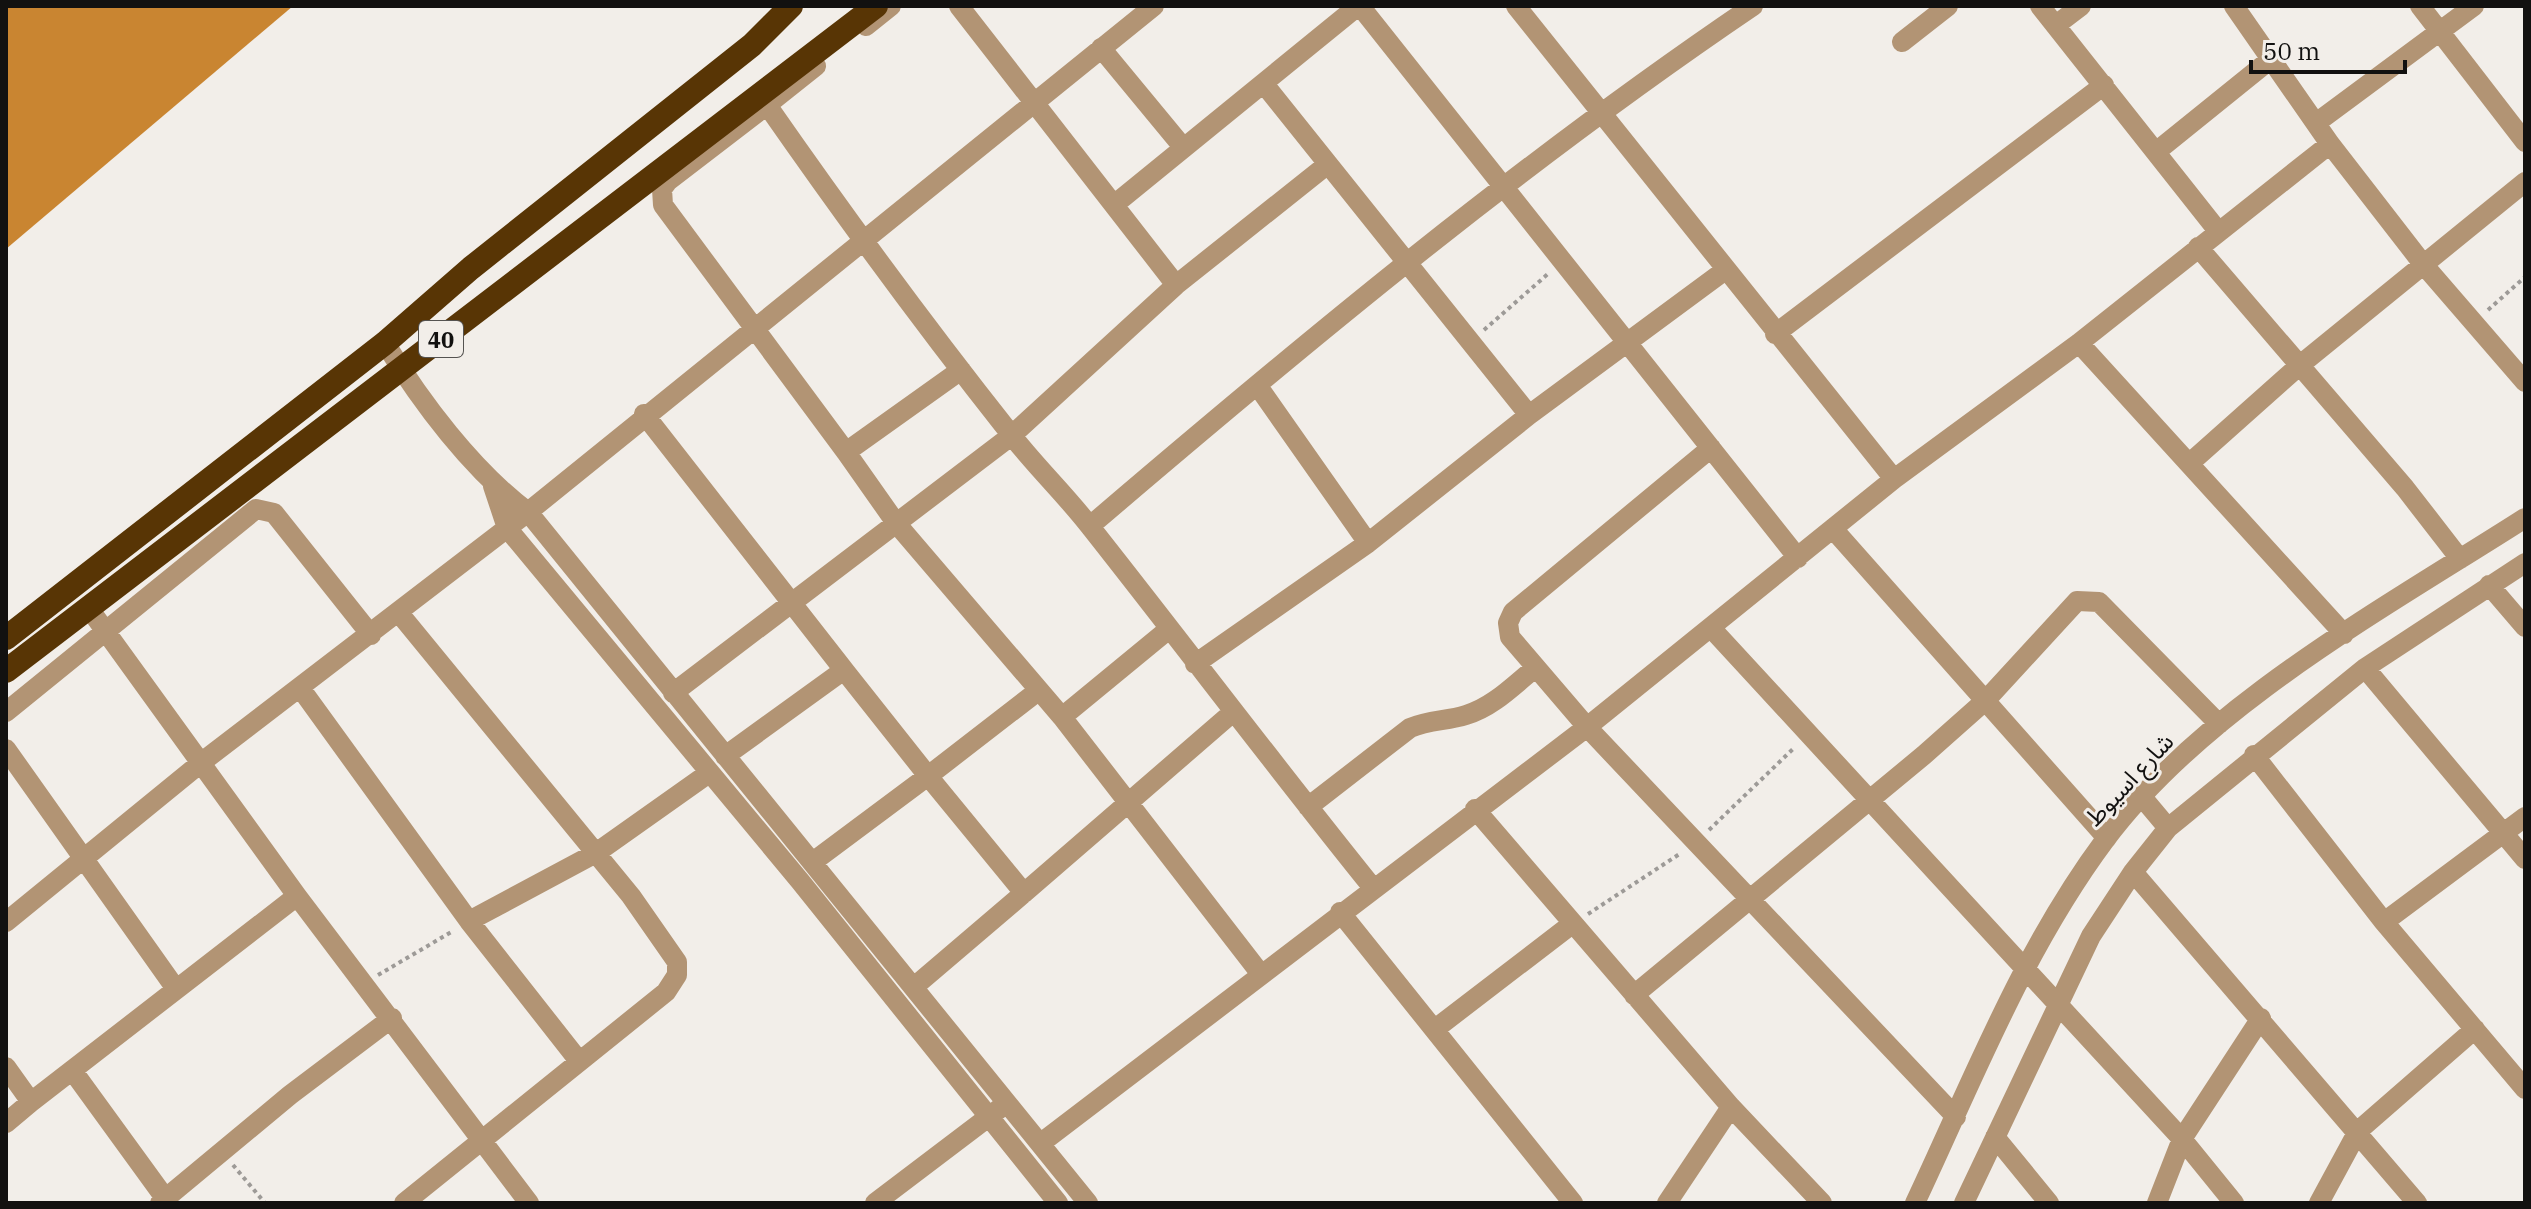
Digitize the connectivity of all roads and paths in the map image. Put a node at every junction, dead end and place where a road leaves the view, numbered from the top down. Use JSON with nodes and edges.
{"nodes":[{"id":1,"x":791,"y":6,"type":"edge"},
{"id":2,"x":891,"y":6,"type":"edge"},
{"id":3,"x":959,"y":6,"type":"edge"},
{"id":4,"x":1154,"y":6,"type":"edge"},
{"id":5,"x":1359,"y":6,"type":"edge"},
{"id":6,"x":1516,"y":6,"type":"edge"},
{"id":7,"x":1753,"y":6,"type":"edge"},
{"id":8,"x":1948,"y":6,"type":"edge"},
{"id":9,"x":2040,"y":6,"type":"edge"},
{"id":10,"x":2081,"y":6,"type":"edge"},
{"id":11,"x":2234,"y":6,"type":"edge"},
{"id":12,"x":2420,"y":6,"type":"edge"},
{"id":13,"x":2474,"y":6,"type":"edge"},
{"id":14,"x":870,"y":9,"type":"edge"},
{"id":15,"x":2056,"y":25,"type":"junction"},
{"id":16,"x":2437,"y":31,"type":"junction"},
{"id":17,"x":1902,"y":42,"type":"dead end"},
{"id":18,"x":1101,"y":48,"type":"junction"},
{"id":19,"x":2271,"y":59,"type":"junction"},
{"id":20,"x":1264,"y":84,"type":"junction"},
{"id":21,"x":2104,"y":85,"type":"junction"},
{"id":22,"x":1031,"y":103,"type":"junction"},
{"id":23,"x":767,"y":105,"type":"junction"},
{"id":24,"x":1600,"y":111,"type":"junction"},
{"id":25,"x":2316,"y":123,"type":"junction"},
{"id":26,"x":2525,"y":142,"type":"edge"},
{"id":27,"x":2330,"y":144,"type":"junction"},
{"id":28,"x":1182,"y":146,"type":"junction"},
{"id":29,"x":2157,"y":151,"type":"junction"},
{"id":30,"x":1328,"y":164,"type":"junction"},
{"id":31,"x":2525,"y":182,"type":"edge"},
{"id":32,"x":1505,"y":187,"type":"junction"},
{"id":33,"x":1115,"y":204,"type":"junction"},
{"id":34,"x":2218,"y":231,"type":"junction"},
{"id":35,"x":863,"y":242,"type":"junction"},
{"id":36,"x":2198,"y":247,"type":"junction"},
{"id":37,"x":1563,"y":261,"type":"junction"},
{"id":38,"x":2423,"y":264,"type":"junction"},
{"id":39,"x":1408,"y":265,"type":"junction"},
{"id":40,"x":1724,"y":271,"type":"junction"},
{"id":41,"x":2525,"y":277,"type":"edge"},
{"id":42,"x":1176,"y":285,"type":"junction"},
{"id":43,"x":2475,"y":322,"type":"junction"},
{"id":44,"x":754,"y":328,"type":"junction"},
{"id":45,"x":1775,"y":334,"type":"junction"},
{"id":46,"x":1626,"y":341,"type":"junction"},
{"id":47,"x":1470,"y":342,"type":"junction"},
{"id":48,"x":385,"y":343,"type":"junction"},
{"id":49,"x":2079,"y":343,"type":"junction"},
{"id":50,"x":2300,"y":365,"type":"junction"},
{"id":51,"x":402,"y":370,"type":"junction"},
{"id":52,"x":961,"y":370,"type":"junction"},
{"id":53,"x":2525,"y":381,"type":"edge"},
{"id":54,"x":1257,"y":385,"type":"junction"},
{"id":55,"x":644,"y":414,"type":"junction"},
{"id":56,"x":1529,"y":415,"type":"junction"},
{"id":57,"x":1011,"y":436,"type":"junction"},
{"id":58,"x":1711,"y":448,"type":"junction"},
{"id":59,"x":846,"y":452,"type":"junction"},
{"id":60,"x":2191,"y":462,"type":"junction"},
{"id":61,"x":1894,"y":479,"type":"junction"},
{"id":62,"x":493,"y":486,"type":"junction"},
{"id":63,"x":528,"y":512,"type":"junction"},
{"id":64,"x":2525,"y":518,"type":"edge"},
{"id":65,"x":896,"y":523,"type":"junction"},
{"id":66,"x":1090,"y":526,"type":"junction"},
{"id":67,"x":507,"y":528,"type":"junction"},
{"id":68,"x":1834,"y":530,"type":"junction"},
{"id":69,"x":1368,"y":543,"type":"junction"},
{"id":70,"x":1798,"y":558,"type":"junction"},
{"id":71,"x":2460,"y":559,"type":"junction"},
{"id":72,"x":2525,"y":563,"type":"edge"},
{"id":73,"x":2489,"y":585,"type":"junction"},
{"id":74,"x":793,"y":604,"type":"junction"},
{"id":75,"x":88,"y":607,"type":"junction"},
{"id":76,"x":399,"y":613,"type":"junction"},
{"id":77,"x":2525,"y":627,"type":"edge"},
{"id":78,"x":1169,"y":629,"type":"junction"},
{"id":79,"x":1712,"y":629,"type":"junction"},
{"id":80,"x":106,"y":633,"type":"junction"},
{"id":81,"x":2344,"y":634,"type":"junction"},
{"id":82,"x":371,"y":635,"type":"junction"},
{"id":83,"x":6,"y":638,"type":"edge"},
{"id":84,"x":1195,"y":664,"type":"junction"},
{"id":85,"x":1535,"y":668,"type":"junction"},
{"id":86,"x":2365,"y":668,"type":"junction"},
{"id":87,"x":844,"y":670,"type":"junction"},
{"id":88,"x":6,"y":671,"type":"edge"},
{"id":89,"x":301,"y":689,"type":"junction"},
{"id":90,"x":1038,"y":691,"type":"junction"},
{"id":91,"x":673,"y":693,"type":"junction"},
{"id":92,"x":1986,"y":700,"type":"junction"},
{"id":93,"x":6,"y":712,"type":"edge"},
{"id":94,"x":1232,"y":713,"type":"junction"},
{"id":95,"x":1062,"y":717,"type":"junction"},
{"id":96,"x":2219,"y":724,"type":"junction"},
{"id":97,"x":1587,"y":727,"type":"junction"},
{"id":98,"x":1810,"y":733,"type":"junction"},
{"id":99,"x":6,"y":749,"type":"edge"},
{"id":100,"x":2254,"y":755,"type":"junction"},
{"id":101,"x":725,"y":756,"type":"junction"},
{"id":102,"x":202,"y":762,"type":"junction"},
{"id":103,"x":709,"y":773,"type":"junction"},
{"id":104,"x":928,"y":776,"type":"junction"},
{"id":105,"x":2142,"y":797,"type":"junction"},
{"id":106,"x":1871,"y":801,"type":"junction"},
{"id":107,"x":1129,"y":804,"type":"junction"},
{"id":108,"x":1308,"y":807,"type":"junction"},
{"id":109,"x":1475,"y":809,"type":"junction"},
{"id":110,"x":2525,"y":817,"type":"edge"},
{"id":111,"x":2168,"y":828,"type":"junction"},
{"id":112,"x":2502,"y":833,"type":"junction"},
{"id":113,"x":2107,"y":838,"type":"junction"},
{"id":114,"x":1697,"y":842,"type":"junction"},
{"id":115,"x":596,"y":853,"type":"junction"},
{"id":116,"x":85,"y":858,"type":"junction"},
{"id":117,"x":2525,"y":859,"type":"edge"},
{"id":118,"x":814,"y":861,"type":"junction"},
{"id":119,"x":2133,"y":872,"type":"junction"},
{"id":120,"x":1373,"y":888,"type":"junction"},
{"id":121,"x":1024,"y":893,"type":"junction"},
{"id":122,"x":297,"y":896,"type":"junction"},
{"id":123,"x":1753,"y":900,"type":"junction"},
{"id":124,"x":1340,"y":912,"type":"junction"},
{"id":125,"x":469,"y":921,"type":"junction"},
{"id":126,"x":6,"y":922,"type":"edge"},
{"id":127,"x":2384,"y":922,"type":"junction"},
{"id":128,"x":1572,"y":924,"type":"junction"},
{"id":129,"x":2024,"y":971,"type":"junction"},
{"id":130,"x":1260,"y":973,"type":"junction"},
{"id":131,"x":366,"y":983,"type":"junction"},
{"id":132,"x":915,"y":986,"type":"junction"},
{"id":133,"x":176,"y":989,"type":"junction"},
{"id":134,"x":1634,"y":995,"type":"junction"},
{"id":135,"x":2057,"y":1005,"type":"junction"},
{"id":136,"x":392,"y":1018,"type":"junction"},
{"id":137,"x":2261,"y":1018,"type":"junction"},
{"id":138,"x":1435,"y":1029,"type":"junction"},
{"id":139,"x":2475,"y":1029,"type":"junction"},
{"id":140,"x":579,"y":1061,"type":"junction"},
{"id":141,"x":6,"y":1067,"type":"edge"},
{"id":142,"x":72,"y":1070,"type":"junction"},
{"id":143,"x":2525,"y":1089,"type":"edge"},
{"id":144,"x":31,"y":1102,"type":"junction"},
{"id":145,"x":1009,"y":1102,"type":"junction"},
{"id":146,"x":1731,"y":1107,"type":"junction"},
{"id":147,"x":990,"y":1116,"type":"junction"},
{"id":148,"x":1956,"y":1117,"type":"junction"},
{"id":149,"x":6,"y":1123,"type":"edge"},
{"id":150,"x":2358,"y":1131,"type":"junction"},
{"id":151,"x":1995,"y":1137,"type":"junction"},
{"id":152,"x":2182,"y":1139,"type":"junction"},
{"id":153,"x":483,"y":1143,"type":"junction"},
{"id":154,"x":1041,"y":1143,"type":"junction"},
{"id":155,"x":221,"y":1151,"type":"junction"},
{"id":156,"x":162,"y":1201,"type":"edge"},
{"id":157,"x":265,"y":1203,"type":"edge"},
{"id":158,"x":404,"y":1203,"type":"edge"},
{"id":159,"x":529,"y":1203,"type":"edge"},
{"id":160,"x":875,"y":1203,"type":"edge"},
{"id":161,"x":1058,"y":1203,"type":"edge"},
{"id":162,"x":1088,"y":1203,"type":"edge"},
{"id":163,"x":1573,"y":1203,"type":"edge"},
{"id":164,"x":1667,"y":1203,"type":"edge"},
{"id":165,"x":1822,"y":1203,"type":"edge"},
{"id":166,"x":1915,"y":1203,"type":"edge"},
{"id":167,"x":1964,"y":1203,"type":"edge"},
{"id":168,"x":2049,"y":1203,"type":"edge"},
{"id":169,"x":2157,"y":1203,"type":"edge"},
{"id":170,"x":2234,"y":1203,"type":"edge"},
{"id":171,"x":2319,"y":1203,"type":"edge"},
{"id":172,"x":2417,"y":1203,"type":"edge"}],
"edges":[{"from":1,"to":48,"type":"highway","number":"40"},
{"from":2,"to":23,"type":"street"},
{"from":3,"to":22,"type":"street"},
{"from":4,"to":18,"type":"street"},
{"from":5,"to":20,"type":"street"},
{"from":5,"to":32,"type":"street"},
{"from":6,"to":24,"type":"street"},
{"from":7,"to":24,"type":"street"},
{"from":8,"to":17,"type":"street"},
{"from":9,"to":15,"type":"street"},
{"from":10,"to":15,"type":"street"},
{"from":11,"to":19,"type":"street"},
{"from":12,"to":16,"type":"street"},
{"from":13,"to":16,"type":"street"},
{"from":14,"to":51,"type":"highway","number":"40"},
{"from":15,"to":21,"type":"street"},
{"from":16,"to":25,"type":"street"},
{"from":16,"to":26,"type":"street"},
{"from":18,"to":22,"type":"street"},
{"from":18,"to":28,"type":"street"},
{"from":19,"to":25,"type":"street"},
{"from":19,"to":29,"type":"street"},
{"from":20,"to":28,"type":"street"},
{"from":20,"to":30,"type":"street"},
{"from":21,"to":29,"type":"street"},
{"from":21,"to":45,"type":"street"},
{"from":22,"to":33,"type":"street"},
{"from":22,"to":35,"type":"street"},
{"from":23,"to":35,"type":"street"},
{"from":23,"to":44,"type":"street"},
{"from":24,"to":32,"type":"street"},
{"from":24,"to":40,"type":"street"},
{"from":25,"to":27,"type":"street"},
{"from":27,"to":34,"type":"street"},
{"from":27,"to":38,"type":"street"},
{"from":28,"to":33,"type":"street"},
{"from":29,"to":34,"type":"street"},
{"from":30,"to":39,"type":"street"},
{"from":30,"to":42,"type":"street"},
{"from":31,"to":38,"type":"street"},
{"from":32,"to":37,"type":"street"},
{"from":32,"to":39,"type":"street"},
{"from":33,"to":42,"type":"street"},
{"from":34,"to":36,"type":"street"},
{"from":35,"to":44,"type":"street"},
{"from":35,"to":52,"type":"street"},
{"from":36,"to":49,"type":"street"},
{"from":36,"to":50,"type":"street"},
{"from":37,"to":46,"type":"street"},
{"from":37,"to":47,"type":"path"},
{"from":38,"to":43,"type":"street"},
{"from":38,"to":50,"type":"street"},
{"from":39,"to":47,"type":"street"},
{"from":39,"to":54,"type":"street"},
{"from":40,"to":45,"type":"street"},
{"from":40,"to":46,"type":"street"},
{"from":41,"to":43,"type":"path"},
{"from":42,"to":57,"type":"street"},
{"from":43,"to":53,"type":"street"},
{"from":44,"to":55,"type":"street"},
{"from":44,"to":59,"type":"street"},
{"from":45,"to":61,"type":"street"},
{"from":46,"to":56,"type":"street"},
{"from":46,"to":58,"type":"street"},
{"from":47,"to":56,"type":"street"},
{"from":48,"to":51,"type":"street"},
{"from":48,"to":83,"type":"highway","number":"40"},
{"from":49,"to":60,"type":"street"},
{"from":49,"to":61,"type":"street"},
{"from":50,"to":60,"type":"street"},
{"from":50,"to":71,"type":"street"},
{"from":51,"to":62,"type":"street"},
{"from":51,"to":75,"type":"highway","number":"40"},
{"from":52,"to":57,"type":"street"},
{"from":52,"to":59,"type":"street"},
{"from":54,"to":66,"type":"street"},
{"from":54,"to":69,"type":"street"},
{"from":55,"to":63,"type":"street"},
{"from":55,"to":74,"type":"street"},
{"from":56,"to":69,"type":"street"},
{"from":57,"to":65,"type":"street"},
{"from":57,"to":66,"type":"street"},
{"from":58,"to":70,"type":"street"},
{"from":58,"to":85,"type":"street"},
{"from":59,"to":65,"type":"street"},
{"from":60,"to":81,"type":"street"},
{"from":61,"to":68,"type":"street"},
{"from":62,"to":63,"type":"street"},
{"from":62,"to":67,"type":"street"},
{"from":63,"to":67,"type":"street"},
{"from":63,"to":91,"type":"street"},
{"from":64,"to":71,"type":"street","name":"شارع اسيوط"},
{"from":65,"to":74,"type":"street"},
{"from":65,"to":90,"type":"street"},
{"from":66,"to":78,"type":"street"},
{"from":67,"to":76,"type":"street"},
{"from":67,"to":103,"type":"street"},
{"from":68,"to":70,"type":"street"},
{"from":68,"to":92,"type":"street"},
{"from":69,"to":84,"type":"street"},
{"from":70,"to":79,"type":"street"},
{"from":71,"to":81,"type":"street","name":"شارع اسيوط"},
{"from":72,"to":73,"type":"street"},
{"from":73,"to":77,"type":"street"},
{"from":73,"to":86,"type":"street"},
{"from":74,"to":87,"type":"street"},
{"from":74,"to":91,"type":"street"},
{"from":75,"to":80,"type":"street"},
{"from":75,"to":88,"type":"highway","number":"40"},
{"from":76,"to":82,"type":"street"},
{"from":76,"to":115,"type":"street"},
{"from":78,"to":84,"type":"street"},
{"from":78,"to":95,"type":"street"},
{"from":79,"to":97,"type":"street"},
{"from":79,"to":98,"type":"street"},
{"from":80,"to":82,"type":"street"},
{"from":80,"to":93,"type":"street"},
{"from":80,"to":102,"type":"street"},
{"from":81,"to":96,"type":"street","name":"شارع اسيوط"},
{"from":82,"to":89,"type":"street"},
{"from":84,"to":94,"type":"street"},
{"from":85,"to":97,"type":"street"},
{"from":85,"to":108,"type":"street"},
{"from":86,"to":100,"type":"street"},
{"from":86,"to":112,"type":"street"},
{"from":87,"to":101,"type":"street"},
{"from":87,"to":104,"type":"street"},
{"from":89,"to":102,"type":"street"},
{"from":89,"to":125,"type":"street"},
{"from":90,"to":95,"type":"street"},
{"from":90,"to":104,"type":"street"},
{"from":91,"to":101,"type":"street"},
{"from":92,"to":96,"type":"street"},
{"from":92,"to":106,"type":"street"},
{"from":92,"to":113,"type":"street"},
{"from":94,"to":107,"type":"street"},
{"from":94,"to":108,"type":"street"},
{"from":95,"to":107,"type":"street"},
{"from":96,"to":105,"type":"street","name":"شارع اسيوط"},
{"from":97,"to":109,"type":"street"},
{"from":97,"to":114,"type":"street"},
{"from":98,"to":106,"type":"street"},
{"from":98,"to":114,"type":"path"},
{"from":99,"to":116,"type":"street"},
{"from":100,"to":111,"type":"street"},
{"from":100,"to":127,"type":"street"},
{"from":101,"to":118,"type":"street"},
{"from":102,"to":116,"type":"street"},
{"from":102,"to":122,"type":"street"},
{"from":103,"to":115,"type":"street"},
{"from":103,"to":147,"type":"street"},
{"from":104,"to":118,"type":"street"},
{"from":104,"to":121,"type":"street"},
{"from":105,"to":111,"type":"street"},
{"from":105,"to":113,"type":"street","name":"شارع اسيوط"},
{"from":106,"to":123,"type":"street"},
{"from":106,"to":129,"type":"street"},
{"from":107,"to":121,"type":"street"},
{"from":107,"to":130,"type":"street"},
{"from":108,"to":120,"type":"street"},
{"from":109,"to":120,"type":"street"},
{"from":109,"to":128,"type":"street"},
{"from":110,"to":112,"type":"street"},
{"from":111,"to":119,"type":"street"},
{"from":112,"to":117,"type":"street"},
{"from":112,"to":127,"type":"street"},
{"from":113,"to":129,"type":"street","name":"شارع اسيوط"},
{"from":114,"to":123,"type":"street"},
{"from":114,"to":128,"type":"path"},
{"from":115,"to":125,"type":"street"},
{"from":115,"to":140,"type":"street"},
{"from":116,"to":126,"type":"street"},
{"from":116,"to":133,"type":"street"},
{"from":118,"to":132,"type":"street"},
{"from":119,"to":135,"type":"street"},
{"from":119,"to":137,"type":"street"},
{"from":120,"to":124,"type":"street"},
{"from":121,"to":132,"type":"street"},
{"from":122,"to":131,"type":"street"},
{"from":122,"to":133,"type":"street"},
{"from":123,"to":134,"type":"street"},
{"from":123,"to":148,"type":"street"},
{"from":124,"to":130,"type":"street"},
{"from":124,"to":138,"type":"street"},
{"from":125,"to":131,"type":"path"},
{"from":125,"to":140,"type":"street"},
{"from":127,"to":139,"type":"street"},
{"from":128,"to":134,"type":"street"},
{"from":128,"to":138,"type":"street"},
{"from":129,"to":135,"type":"street"},
{"from":129,"to":148,"type":"street","name":"شارع اسيوط"},
{"from":130,"to":154,"type":"street"},
{"from":131,"to":136,"type":"street"},
{"from":132,"to":145,"type":"street"},
{"from":133,"to":142,"type":"street"},
{"from":134,"to":146,"type":"street"},
{"from":135,"to":151,"type":"street"},
{"from":135,"to":152,"type":"street"},
{"from":136,"to":153,"type":"street"},
{"from":136,"to":155,"type":"street"},
{"from":137,"to":150,"type":"street"},
{"from":137,"to":152,"type":"street"},
{"from":138,"to":163,"type":"street"},
{"from":139,"to":143,"type":"street"},
{"from":139,"to":150,"type":"street"},
{"from":140,"to":153,"type":"street"},
{"from":141,"to":144,"type":"street"},
{"from":142,"to":144,"type":"street"},
{"from":142,"to":156,"type":"street"},
{"from":144,"to":149,"type":"street"},
{"from":145,"to":147,"type":"street"},
{"from":145,"to":154,"type":"street"},
{"from":146,"to":164,"type":"street"},
{"from":146,"to":165,"type":"street"},
{"from":147,"to":160,"type":"street"},
{"from":147,"to":161,"type":"street"},
{"from":148,"to":166,"type":"street","name":"شارع اسيوط"},
{"from":150,"to":171,"type":"street"},
{"from":150,"to":172,"type":"street"},
{"from":151,"to":167,"type":"street"},
{"from":151,"to":168,"type":"street"},
{"from":152,"to":169,"type":"street"},
{"from":152,"to":170,"type":"street"},
{"from":153,"to":158,"type":"street"},
{"from":153,"to":159,"type":"street"},
{"from":154,"to":162,"type":"street"},
{"from":155,"to":156,"type":"street"},
{"from":155,"to":157,"type":"path"}]}
